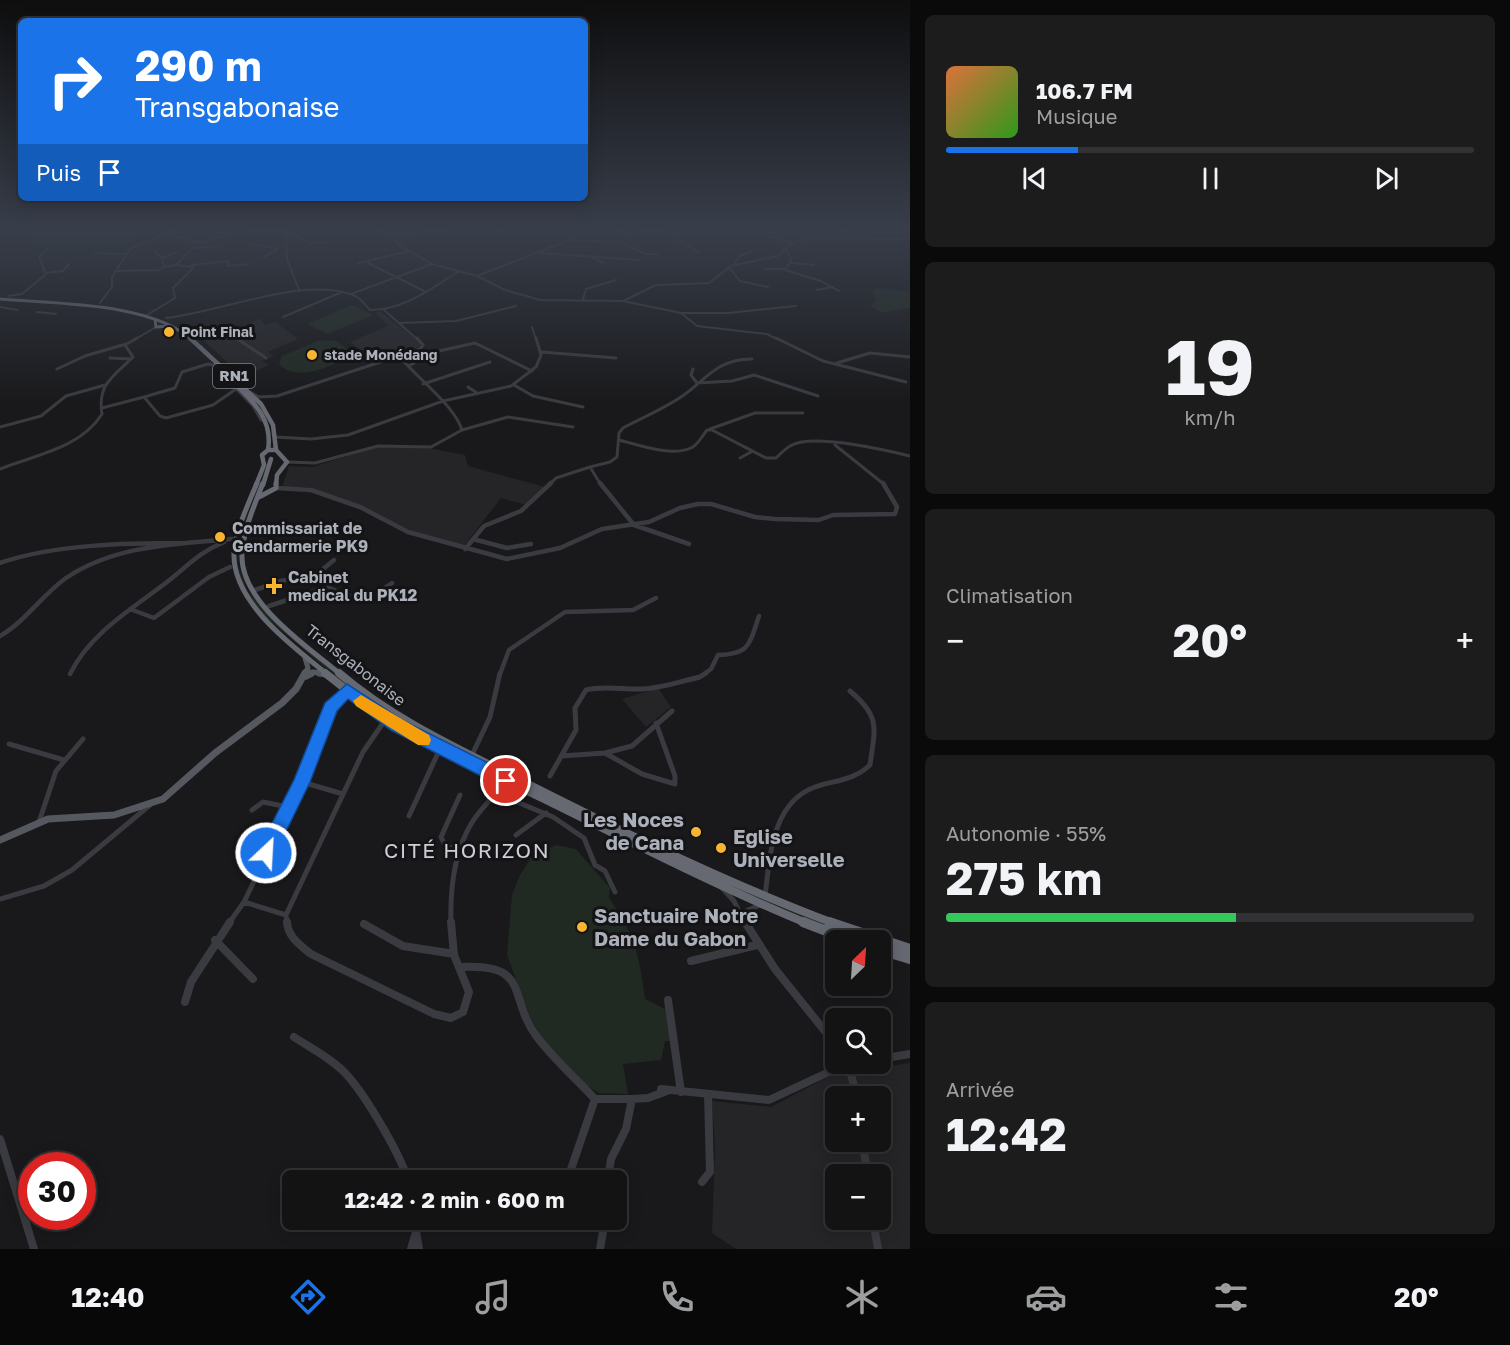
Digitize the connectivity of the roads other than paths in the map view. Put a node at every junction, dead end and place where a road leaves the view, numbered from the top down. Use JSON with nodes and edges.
{"nodes":[{"id":1,"x":28,"y":287,"type":"edge"},
{"id":2,"x":112,"y":287,"type":"edge"},
{"id":3,"x":174,"y":287,"type":"edge"},
{"id":4,"x":368,"y":287,"type":"edge"},
{"id":5,"x":416,"y":287,"type":"edge"},
{"id":6,"x":431,"y":287,"type":"edge"},
{"id":7,"x":499,"y":287,"type":"edge"},
{"id":8,"x":592,"y":287,"type":"edge"},
{"id":9,"x":651,"y":287,"type":"edge"},
{"id":10,"x":831,"y":287,"type":"edge"},
{"id":11,"x":833,"y":287,"type":"edge"},
{"id":12,"x":299,"y":290,"type":"joint"},
{"id":13,"x":817,"y":290,"type":"dead end"},
{"id":14,"x":424,"y":291,"type":"junction"},
{"id":15,"x":839,"y":291,"type":"dead end"},
{"id":16,"x":342,"y":292,"type":"junction"},
{"id":17,"x":351,"y":294,"type":"junction"},
{"id":18,"x":19,"y":295,"type":"junction"},
{"id":19,"x":583,"y":299,"type":"junction"},
{"id":20,"x":1,"y":300,"type":"edge"},
{"id":21,"x":17,"y":300,"type":"junction"},
{"id":22,"x":623,"y":301,"type":"junction"},
{"id":23,"x":100,"y":303,"type":"junction"},
{"id":24,"x":516,"y":306,"type":"dead end"},
{"id":25,"x":796,"y":306,"type":"dead end"},
{"id":26,"x":87,"y":307,"type":"junction"},
{"id":27,"x":104,"y":308,"type":"junction"},
{"id":28,"x":0,"y":309,"type":"edge"},
{"id":29,"x":383,"y":309,"type":"junction"},
{"id":30,"x":17,"y":310,"type":"dead end"},
{"id":31,"x":37,"y":312,"type":"dead end"},
{"id":32,"x":681,"y":313,"type":"junction"},
{"id":33,"x":56,"y":314,"type":"dead end"},
{"id":34,"x":147,"y":315,"type":"junction"},
{"id":35,"x":283,"y":317,"type":"dead end"},
{"id":36,"x":155,"y":319,"type":"junction"},
{"id":37,"x":165,"y":319,"type":"junction"},
{"id":38,"x":399,"y":322,"type":"junction"},
{"id":39,"x":170,"y":326,"type":"junction"},
{"id":40,"x":156,"y":327,"type":"junction"},
{"id":41,"x":532,"y":327,"type":"dead end"},
{"id":42,"x":230,"y":334,"type":"dead end"},
{"id":43,"x":126,"y":344,"type":"junction"},
{"id":44,"x":542,"y":352,"type":"junction"},
{"id":45,"x":400,"y":357,"type":"junction"},
{"id":46,"x":910,"y":357,"type":"edge"},
{"id":47,"x":110,"y":358,"type":"dead end"},
{"id":48,"x":266,"y":358,"type":"dead end"},
{"id":49,"x":616,"y":358,"type":"dead end"},
{"id":50,"x":131,"y":359,"type":"junction"},
{"id":51,"x":752,"y":359,"type":"dead end"},
{"id":52,"x":490,"y":362,"type":"dead end"},
{"id":53,"x":832,"y":363,"type":"junction"},
{"id":54,"x":215,"y":365,"type":"junction"},
{"id":55,"x":409,"y":366,"type":"junction"},
{"id":56,"x":57,"y":369,"type":"dead end"},
{"id":57,"x":693,"y":369,"type":"dead end"},
{"id":58,"x":532,"y":371,"type":"junction"},
{"id":59,"x":226,"y":377,"type":"junction"},
{"id":60,"x":906,"y":382,"type":"dead end"},
{"id":61,"x":697,"y":383,"type":"junction"},
{"id":62,"x":423,"y":384,"type":"junction"},
{"id":63,"x":105,"y":385,"type":"junction"},
{"id":64,"x":514,"y":385,"type":"junction"},
{"id":65,"x":468,"y":387,"type":"dead end"},
{"id":66,"x":236,"y":389,"type":"junction"},
{"id":67,"x":249,"y":391,"type":"junction"},
{"id":68,"x":477,"y":393,"type":"junction"},
{"id":69,"x":272,"y":396,"type":"junction"},
{"id":70,"x":818,"y":396,"type":"dead end"},
{"id":71,"x":144,"y":397,"type":"junction"},
{"id":72,"x":442,"y":401,"type":"junction"},
{"id":73,"x":583,"y":407,"type":"dead end"},
{"id":74,"x":102,"y":408,"type":"junction"},
{"id":75,"x":266,"y":410,"type":"junction"},
{"id":76,"x":803,"y":413,"type":"dead end"},
{"id":77,"x":266,"y":421,"type":"junction"},
{"id":78,"x":0,"y":427,"type":"edge"},
{"id":79,"x":573,"y":427,"type":"dead end"},
{"id":80,"x":462,"y":430,"type":"junction"},
{"id":81,"x":707,"y":430,"type":"junction"},
{"id":82,"x":275,"y":437,"type":"junction"},
{"id":83,"x":619,"y":440,"type":"junction"},
{"id":84,"x":835,"y":445,"type":"junction"},
{"id":85,"x":268,"y":450,"type":"junction"},
{"id":86,"x":751,"y":452,"type":"junction"},
{"id":87,"x":273,"y":456,"type":"junction"},
{"id":88,"x":910,"y":456,"type":"edge"},
{"id":89,"x":740,"y":458,"type":"dead end"},
{"id":90,"x":287,"y":462,"type":"junction"},
{"id":91,"x":590,"y":467,"type":"junction"},
{"id":92,"x":0,"y":469,"type":"edge"},
{"id":93,"x":276,"y":488,"type":"junction"},
{"id":94,"x":255,"y":503,"type":"junction"},
{"id":95,"x":634,"y":525,"type":"junction"},
{"id":96,"x":232,"y":539,"type":"dead end"},
{"id":97,"x":473,"y":539,"type":"junction"},
{"id":98,"x":226,"y":540,"type":"junction"},
{"id":99,"x":188,"y":544,"type":"junction"},
{"id":100,"x":531,"y":544,"type":"dead end"},
{"id":101,"x":689,"y":544,"type":"dead end"},
{"id":102,"x":465,"y":549,"type":"junction"},
{"id":103,"x":333,"y":560,"type":"dead end"},
{"id":104,"x":0,"y":563,"type":"edge"},
{"id":105,"x":230,"y":567,"type":"dead end"},
{"id":106,"x":392,"y":583,"type":"dead end"},
{"id":107,"x":255,"y":590,"type":"dead end"},
{"id":108,"x":656,"y":598,"type":"dead end"},
{"id":109,"x":269,"y":606,"type":"dead end"},
{"id":110,"x":130,"y":609,"type":"junction"},
{"id":111,"x":759,"y":616,"type":"dead end"},
{"id":112,"x":0,"y":636,"type":"edge"},
{"id":113,"x":301,"y":651,"type":"junction"},
{"id":114,"x":70,"y":674,"type":"dead end"},
{"id":115,"x":330,"y":675,"type":"junction"},
{"id":116,"x":303,"y":679,"type":"junction"},
{"id":117,"x":347,"y":690,"type":"junction"},
{"id":118,"x":850,"y":691,"type":"dead end"},
{"id":119,"x":672,"y":711,"type":"dead end"},
{"id":120,"x":382,"y":723,"type":"dead end"},
{"id":121,"x":657,"y":723,"type":"junction"},
{"id":122,"x":83,"y":739,"type":"dead end"},
{"id":123,"x":9,"y":744,"type":"dead end"},
{"id":124,"x":438,"y":753,"type":"dead end"},
{"id":125,"x":605,"y":753,"type":"junction"},
{"id":126,"x":472,"y":755,"type":"junction"},
{"id":127,"x":561,"y":756,"type":"junction"},
{"id":128,"x":64,"y":760,"type":"junction"},
{"id":129,"x":550,"y":776,"type":"dead end"},
{"id":130,"x":302,"y":782,"type":"junction"},
{"id":131,"x":343,"y":794,"type":"junction"},
{"id":132,"x":460,"y":795,"type":"dead end"},
{"id":133,"x":152,"y":804,"type":"junction"},
{"id":134,"x":288,"y":807,"type":"junction"},
{"id":135,"x":252,"y":810,"type":"dead end"},
{"id":136,"x":546,"y":813,"type":"junction"},
{"id":137,"x":409,"y":816,"type":"dead end"},
{"id":138,"x":39,"y":822,"type":"junction"},
{"id":139,"x":516,"y":835,"type":"dead end"},
{"id":140,"x":0,"y":840,"type":"edge"},
{"id":141,"x":460,"y":851,"type":"junction"},
{"id":142,"x":716,"y":884,"type":"junction"},
{"id":143,"x":615,"y":892,"type":"dead end"},
{"id":144,"x":765,"y":896,"type":"junction"},
{"id":145,"x":0,"y":899,"type":"edge"},
{"id":146,"x":244,"y":902,"type":"junction"},
{"id":147,"x":761,"y":904,"type":"junction"},
{"id":148,"x":286,"y":915,"type":"junction"},
{"id":149,"x":743,"y":919,"type":"junction"},
{"id":150,"x":364,"y":924,"type":"dead end"},
{"id":151,"x":825,"y":930,"type":"edge"},
{"id":152,"x":215,"y":940,"type":"junction"},
{"id":153,"x":757,"y":945,"type":"junction"},
{"id":154,"x":910,"y":949,"type":"edge"},
{"id":155,"x":891,"y":953,"type":"edge"},
{"id":156,"x":454,"y":954,"type":"junction"},
{"id":157,"x":910,"y":959,"type":"edge"},
{"id":158,"x":691,"y":961,"type":"dead end"},
{"id":159,"x":462,"y":967,"type":"junction"},
{"id":160,"x":253,"y":979,"type":"dead end"},
{"id":161,"x":668,"y":1000,"type":"dead end"},
{"id":162,"x":185,"y":1002,"type":"dead end"},
{"id":163,"x":825,"y":1031,"type":"edge"},
{"id":164,"x":294,"y":1037,"type":"dead end"},
{"id":165,"x":910,"y":1054,"type":"edge"},
{"id":166,"x":891,"y":1057,"type":"edge"},
{"id":167,"x":825,"y":1074,"type":"edge"},
{"id":168,"x":681,"y":1092,"type":"junction"},
{"id":169,"x":708,"y":1094,"type":"junction"},
{"id":170,"x":595,"y":1099,"type":"junction"},
{"id":171,"x":632,"y":1099,"type":"junction"},
{"id":172,"x":1,"y":1146,"type":"edge"},
{"id":173,"x":405,"y":1170,"type":"edge"},
{"id":174,"x":571,"y":1170,"type":"edge"},
{"id":175,"x":609,"y":1170,"type":"edge"},
{"id":176,"x":702,"y":1182,"type":"dead end"},
{"id":177,"x":415,"y":1230,"type":"edge"},
{"id":178,"x":603,"y":1230,"type":"edge"},
{"id":179,"x":875,"y":1230,"type":"edge"},
{"id":180,"x":415,"y":1235,"type":"junction"},
{"id":181,"x":34,"y":1249,"type":"edge"},
{"id":182,"x":411,"y":1249,"type":"edge"},
{"id":183,"x":419,"y":1249,"type":"edge"},
{"id":184,"x":600,"y":1249,"type":"edge"},
{"id":185,"x":878,"y":1249,"type":"edge"}],
"edges":[{"from":1,"to":18,"type":"street"},
{"from":2,"to":23,"type":"street"},
{"from":3,"to":34,"type":"street"},
{"from":4,"to":17,"type":"street"},
{"from":5,"to":14,"type":"street"},
{"from":6,"to":14,"type":"street"},
{"from":7,"to":19,"type":"street"},
{"from":8,"to":19,"type":"street"},
{"from":9,"to":22,"type":"street"},
{"from":10,"to":13,"type":"street"},
{"from":11,"to":15,"type":"street"},
{"from":12,"to":16,"type":"street"},
{"from":12,"to":37,"type":"street"},
{"from":14,"to":29,"type":"street"},
{"from":16,"to":17,"type":"street"},
{"from":16,"to":35,"type":"street"},
{"from":17,"to":29,"type":"street"},
{"from":18,"to":20,"type":"street"},
{"from":18,"to":21,"type":"street"},
{"from":19,"to":22,"type":"street"},
{"from":20,"to":21,"type":"highway","number":"RN1"},
{"from":20,"to":36,"type":"highway","number":"RN1"},
{"from":21,"to":26,"type":"highway","number":"RN1"},
{"from":22,"to":32,"type":"street"},
{"from":23,"to":26,"type":"street"},
{"from":23,"to":27,"type":"street"},
{"from":24,"to":38,"type":"street"},
{"from":25,"to":32,"type":"street"},
{"from":26,"to":27,"type":"highway","number":"RN1"},
{"from":27,"to":34,"type":"highway","number":"RN1"},
{"from":28,"to":30,"type":"street"},
{"from":29,"to":38,"type":"street"},
{"from":31,"to":33,"type":"street"},
{"from":32,"to":53,"type":"street"},
{"from":34,"to":36,"type":"highway","number":"RN1"},
{"from":36,"to":37,"type":"highway","number":"RN1"},
{"from":36,"to":39,"type":"highway","number":"RN1"},
{"from":36,"to":40,"type":"highway"},
{"from":37,"to":67,"type":"highway","name":"Transgabonaise","number":"RN1"},
{"from":38,"to":45,"type":"street"},
{"from":39,"to":40,"type":"highway"},
{"from":39,"to":54,"type":"highway","number":"RN1"},
{"from":40,"to":43,"type":"street"},
{"from":41,"to":44,"type":"street"},
{"from":42,"to":48,"type":"street"},
{"from":43,"to":50,"type":"street"},
{"from":43,"to":56,"type":"street"},
{"from":44,"to":49,"type":"street"},
{"from":44,"to":58,"type":"street"},
{"from":45,"to":55,"type":"street"},
{"from":45,"to":69,"type":"street"},
{"from":46,"to":53,"type":"street"},
{"from":47,"to":50,"type":"street"},
{"from":50,"to":63,"type":"street"},
{"from":51,"to":61,"type":"street"},
{"from":52,"to":62,"type":"street"},
{"from":53,"to":60,"type":"street"},
{"from":54,"to":59,"type":"highway","number":"RN1"},
{"from":54,"to":71,"type":"street"},
{"from":55,"to":58,"type":"street"},
{"from":55,"to":62,"type":"street"},
{"from":57,"to":61,"type":"street"},
{"from":58,"to":64,"type":"street"},
{"from":59,"to":66,"type":"street"},
{"from":59,"to":77,"type":"highway","number":"RN1"},
{"from":61,"to":70,"type":"street"},
{"from":61,"to":83,"type":"street"},
{"from":62,"to":72,"type":"street"},
{"from":63,"to":74,"type":"street"},
{"from":63,"to":78,"type":"street"},
{"from":64,"to":68,"type":"street"},
{"from":64,"to":73,"type":"street"},
{"from":65,"to":68,"type":"street"},
{"from":66,"to":71,"type":"street"},
{"from":66,"to":77,"type":"street"},
{"from":67,"to":69,"type":"street"},
{"from":67,"to":75,"type":"highway","name":"Transgabonaise","number":"RN1"},
{"from":68,"to":72,"type":"street"},
{"from":69,"to":75,"type":"street"},
{"from":71,"to":74,"type":"street"},
{"from":72,"to":80,"type":"street"},
{"from":72,"to":82,"type":"street"},
{"from":74,"to":92,"type":"street"},
{"from":75,"to":82,"type":"highway","name":"Transgabonaise","number":"RN1"},
{"from":76,"to":81,"type":"street"},
{"from":77,"to":85,"type":"highway","number":"RN1"},
{"from":79,"to":80,"type":"street"},
{"from":80,"to":90,"type":"street"},
{"from":81,"to":83,"type":"street"},
{"from":81,"to":86,"type":"street"},
{"from":82,"to":87,"type":"highway","name":"Transgabonaise","number":"RN1"},
{"from":83,"to":91,"type":"street"},
{"from":84,"to":86,"type":"street"},
{"from":84,"to":88,"type":"street"},
{"from":84,"to":95,"type":"street"},
{"from":85,"to":87,"type":"highway"},
{"from":85,"to":87,"type":"highway","number":"RN1"},
{"from":86,"to":89,"type":"street"},
{"from":87,"to":90,"type":"highway"},
{"from":87,"to":94,"type":"highway","name":"Transgabonaise","number":"RN1"},
{"from":87,"to":113,"type":"highway","name":"Transgabonaise","number":"RN1"},
{"from":90,"to":93,"type":"highway"},
{"from":91,"to":95,"type":"street"},
{"from":91,"to":97,"type":"street"},
{"from":93,"to":94,"type":"highway"},
{"from":93,"to":102,"type":"street"},
{"from":94,"to":126,"type":"highway","name":"Transgabonaise","number":"RN1"},
{"from":95,"to":101,"type":"street"},
{"from":95,"to":102,"type":"street"},
{"from":96,"to":98,"type":"street"},
{"from":97,"to":100,"type":"street"},
{"from":97,"to":102,"type":"street"},
{"from":98,"to":99,"type":"street"},
{"from":98,"to":110,"type":"street"},
{"from":99,"to":104,"type":"street"},
{"from":99,"to":112,"type":"street"},
{"from":103,"to":107,"type":"street"},
{"from":105,"to":110,"type":"street"},
{"from":106,"to":109,"type":"street"},
{"from":108,"to":126,"type":"street"},
{"from":110,"to":114,"type":"street"},
{"from":111,"to":127,"type":"street"},
{"from":113,"to":115,"type":"highway","name":"Transgabonaise","number":"RN1"},
{"from":113,"to":116,"type":"main road"},
{"from":115,"to":116,"type":"main road"},
{"from":115,"to":117,"type":"highway","name":"Transgabonaise","number":"RN1"},
{"from":116,"to":133,"type":"main road"},
{"from":117,"to":130,"type":"street"},
{"from":117,"to":142,"type":"highway","name":"Transgabonaise","number":"RN1"},
{"from":118,"to":144,"type":"street"},
{"from":119,"to":121,"type":"street"},
{"from":120,"to":131,"type":"street"},
{"from":121,"to":125,"type":"street"},
{"from":121,"to":125,"type":"street"},
{"from":122,"to":128,"type":"street"},
{"from":123,"to":128,"type":"street"},
{"from":124,"to":137,"type":"street"},
{"from":125,"to":127,"type":"street"},
{"from":126,"to":144,"type":"highway","name":"Transgabonaise","number":"RN1"},
{"from":127,"to":129,"type":"street"},
{"from":128,"to":138,"type":"street"},
{"from":130,"to":131,"type":"street"},
{"from":130,"to":134,"type":"street"},
{"from":131,"to":148,"type":"street"},
{"from":132,"to":141,"type":"street"},
{"from":133,"to":138,"type":"main road"},
{"from":133,"to":145,"type":"street"},
{"from":134,"to":135,"type":"street"},
{"from":134,"to":146,"type":"street"},
{"from":136,"to":139,"type":"street"},
{"from":136,"to":141,"type":"street"},
{"from":136,"to":143,"type":"street"},
{"from":138,"to":140,"type":"main road"},
{"from":141,"to":156,"type":"street"},
{"from":142,"to":147,"type":"highway","name":"Transgabonaise","number":"RN1"},
{"from":142,"to":149,"type":"street"},
{"from":144,"to":154,"type":"highway","name":"Transgabonaise","number":"RN1"},
{"from":146,"to":148,"type":"street"},
{"from":146,"to":152,"type":"street"},
{"from":147,"to":149,"type":"street"},
{"from":147,"to":151,"type":"highway","name":"Transgabonaise","number":"RN1"},
{"from":148,"to":159,"type":"street"},
{"from":149,"to":153,"type":"street"},
{"from":150,"to":156,"type":"street"},
{"from":152,"to":160,"type":"street"},
{"from":152,"to":162,"type":"street"},
{"from":153,"to":158,"type":"street"},
{"from":153,"to":163,"type":"street"},
{"from":155,"to":157,"type":"highway"},
{"from":156,"to":159,"type":"street"},
{"from":159,"to":170,"type":"street"},
{"from":161,"to":168,"type":"street"},
{"from":164,"to":173,"type":"street"},
{"from":165,"to":166,"type":"street"},
{"from":167,"to":169,"type":"street"},
{"from":168,"to":169,"type":"street"},
{"from":168,"to":171,"type":"street"},
{"from":169,"to":176,"type":"street"},
{"from":170,"to":171,"type":"street"},
{"from":170,"to":174,"type":"street"},
{"from":171,"to":175,"type":"street"},
{"from":172,"to":181,"type":"street"},
{"from":177,"to":180,"type":"street"},
{"from":178,"to":184,"type":"street"},
{"from":179,"to":185,"type":"street"},
{"from":180,"to":182,"type":"street"},
{"from":180,"to":183,"type":"street"}]}
